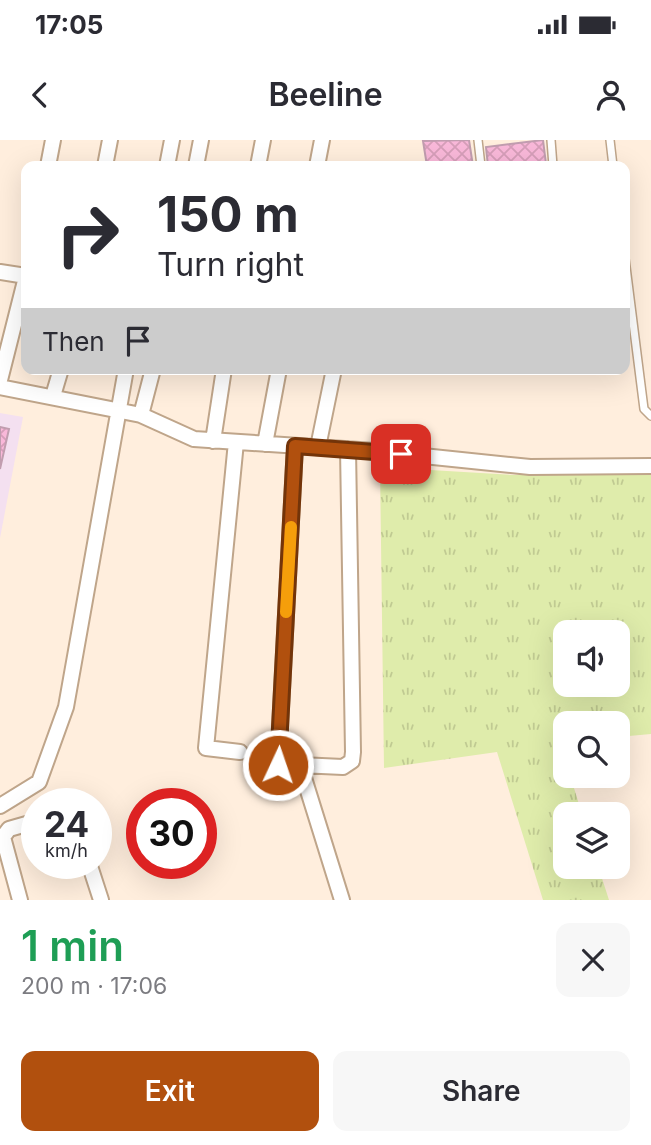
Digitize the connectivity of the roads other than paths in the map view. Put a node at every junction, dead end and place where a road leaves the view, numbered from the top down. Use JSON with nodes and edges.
{"nodes":[{"id":1,"x":53,"y":140,"type":"edge"},
{"id":2,"x":110,"y":140,"type":"edge"},
{"id":3,"x":172,"y":140,"type":"edge"},
{"id":4,"x":201,"y":140,"type":"edge"},
{"id":5,"x":263,"y":140,"type":"edge"},
{"id":6,"x":323,"y":140,"type":"edge"},
{"id":7,"x":478,"y":140,"type":"edge"},
{"id":8,"x":551,"y":140,"type":"edge"},
{"id":9,"x":610,"y":140,"type":"edge"},
{"id":10,"x":49,"y":161,"type":"edge"},
{"id":11,"x":106,"y":161,"type":"edge"},
{"id":12,"x":168,"y":161,"type":"edge"},
{"id":13,"x":197,"y":161,"type":"edge"},
{"id":14,"x":259,"y":161,"type":"edge"},
{"id":15,"x":318,"y":161,"type":"edge"},
{"id":16,"x":480,"y":161,"type":"edge"},
{"id":17,"x":553,"y":161,"type":"edge"},
{"id":18,"x":612,"y":161,"type":"edge"},
{"id":19,"x":0,"y":272,"type":"edge"},
{"id":20,"x":21,"y":276,"type":"edge"},
{"id":21,"x":21,"y":297,"type":"edge"},
{"id":22,"x":630,"y":298,"type":"edge"},
{"id":23,"x":59,"y":375,"type":"edge"},
{"id":24,"x":125,"y":375,"type":"edge"},
{"id":25,"x":151,"y":375,"type":"edge"},
{"id":26,"x":223,"y":375,"type":"edge"},
{"id":27,"x":278,"y":375,"type":"edge"},
{"id":28,"x":333,"y":375,"type":"edge"},
{"id":29,"x":0,"y":380,"type":"edge"},
{"id":30,"x":0,"y":387,"type":"edge"},
{"id":31,"x":53,"y":397,"type":"junction"},
{"id":32,"x":118,"y":410,"type":"junction"},
{"id":33,"x":141,"y":415,"type":"junction"},
{"id":34,"x":651,"y":416,"type":"edge"},
{"id":35,"x":213,"y":440,"type":"junction"},
{"id":36,"x":236,"y":442,"type":"junction"},
{"id":37,"x":265,"y":444,"type":"junction"},
{"id":38,"x":295,"y":446,"type":"junction"},
{"id":39,"x":318,"y":447,"type":"junction"},
{"id":40,"x":348,"y":449,"type":"junction"},
{"id":41,"x":651,"y":466,"type":"edge"},
{"id":42,"x":240,"y":752,"type":"dead end"},
{"id":43,"x":300,"y":765,"type":"junction"},
{"id":44,"x":0,"y":806,"type":"edge"},
{"id":45,"x":21,"y":826,"type":"edge"},
{"id":46,"x":1,"y":835,"type":"edge"},
{"id":47,"x":94,"y":879,"type":"edge"},
{"id":48,"x":20,"y":900,"type":"edge"},
{"id":49,"x":100,"y":900,"type":"edge"},
{"id":50,"x":342,"y":900,"type":"edge"}],
"edges":[{"from":1,"to":10,"type":"street"},
{"from":2,"to":11,"type":"street"},
{"from":3,"to":12,"type":"street"},
{"from":4,"to":13,"type":"street"},
{"from":5,"to":14,"type":"street"},
{"from":6,"to":15,"type":"street"},
{"from":7,"to":16,"type":"lane"},
{"from":8,"to":17,"type":"lane"},
{"from":9,"to":18,"type":"lane"},
{"from":19,"to":20,"type":"street"},
{"from":21,"to":29,"type":"street"},
{"from":22,"to":34,"type":"lane"},
{"from":23,"to":31,"type":"street"},
{"from":24,"to":32,"type":"street"},
{"from":25,"to":33,"type":"street"},
{"from":26,"to":35,"type":"street"},
{"from":27,"to":37,"type":"street"},
{"from":28,"to":39,"type":"street"},
{"from":30,"to":31,"type":"street"},
{"from":31,"to":32,"type":"street"},
{"from":32,"to":33,"type":"street"},
{"from":32,"to":44,"type":"street"},
{"from":33,"to":35,"type":"street"},
{"from":35,"to":36,"type":"street"},
{"from":36,"to":37,"type":"street"},
{"from":36,"to":42,"type":"street"},
{"from":37,"to":38,"type":"street"},
{"from":38,"to":39,"type":"street"},
{"from":38,"to":43,"type":"street"},
{"from":39,"to":40,"type":"street"},
{"from":40,"to":41,"type":"street"},
{"from":40,"to":43,"type":"street"},
{"from":43,"to":50,"type":"street"},
{"from":45,"to":46,"type":"street"},
{"from":46,"to":48,"type":"street"},
{"from":47,"to":49,"type":"street"}]}
